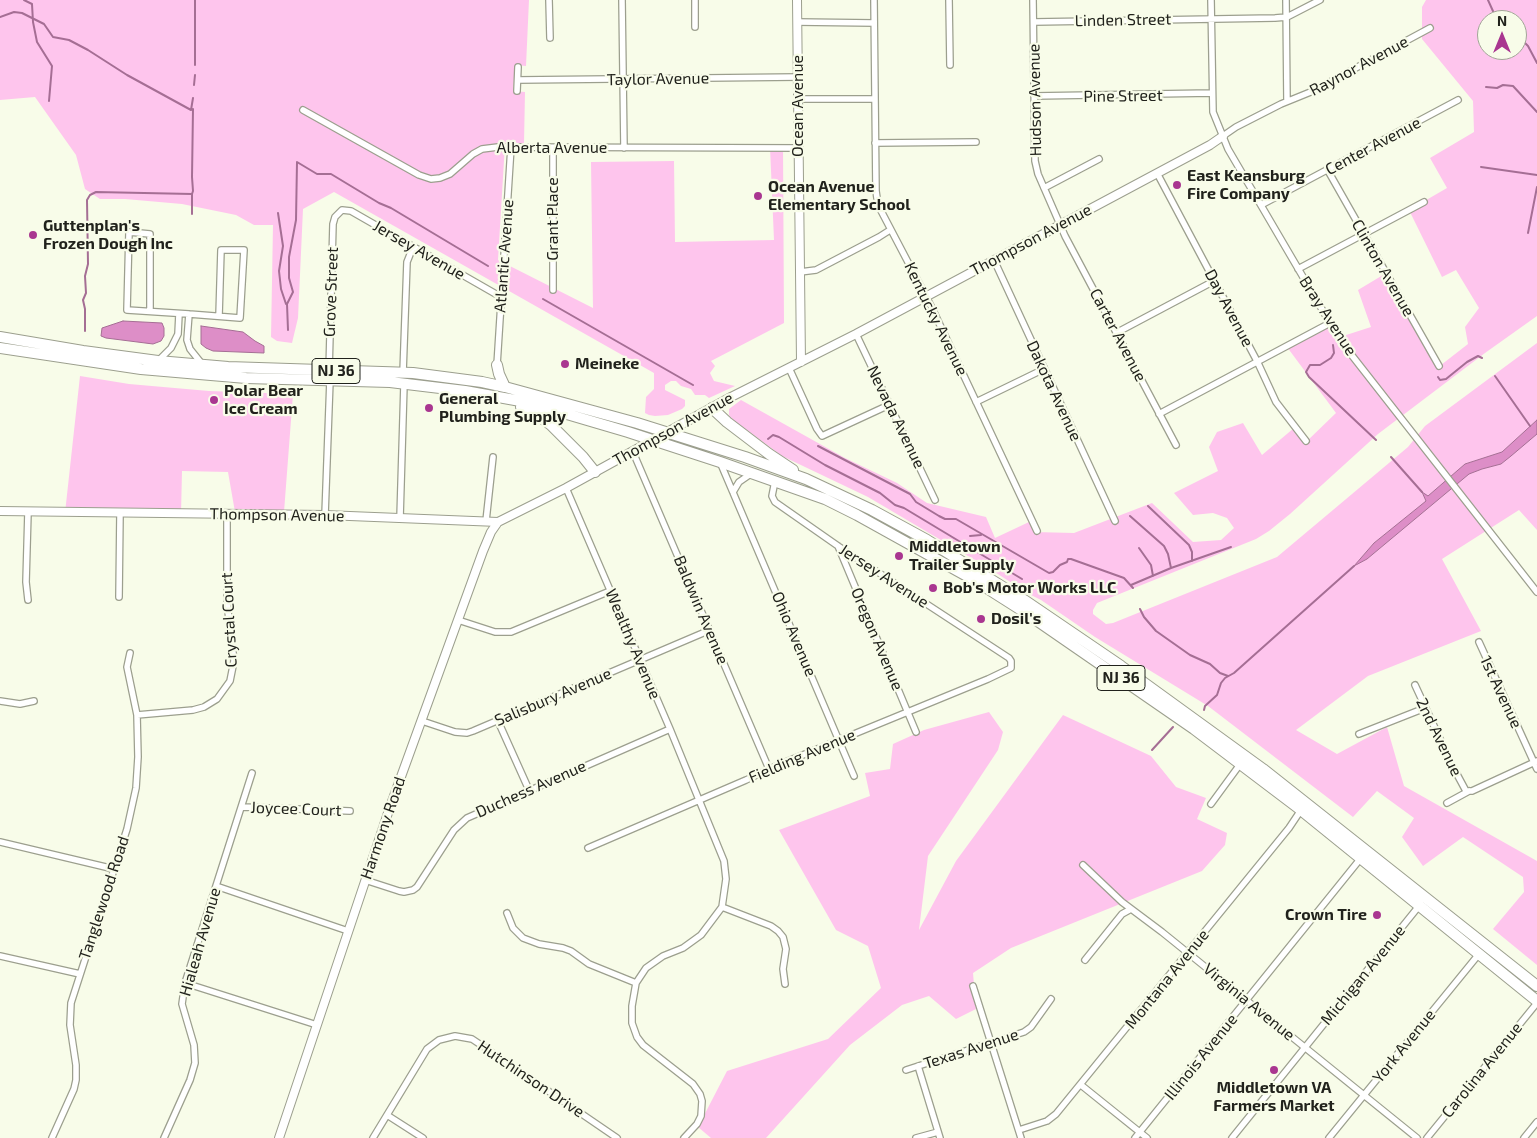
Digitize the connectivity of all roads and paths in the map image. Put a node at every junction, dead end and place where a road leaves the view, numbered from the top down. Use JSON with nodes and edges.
{"nodes":[{"id":1,"x":550,"y":0,"type":"edge"},
{"id":2,"x":622,"y":0,"type":"edge"},
{"id":3,"x":695,"y":0,"type":"edge"},
{"id":4,"x":797,"y":0,"type":"edge"},
{"id":5,"x":874,"y":0,"type":"edge"},
{"id":6,"x":949,"y":0,"type":"edge"},
{"id":7,"x":1033,"y":0,"type":"edge"},
{"id":8,"x":1211,"y":0,"type":"edge"},
{"id":9,"x":1286,"y":0,"type":"edge"},
{"id":10,"x":1320,"y":0,"type":"edge"},
{"id":11,"x":1287,"y":17,"type":"junction"},
{"id":12,"x":1212,"y":20,"type":"junction"},
{"id":13,"x":797,"y":22,"type":"junction"},
{"id":14,"x":1034,"y":22,"type":"junction"},
{"id":15,"x":874,"y":23,"type":"junction"},
{"id":16,"x":695,"y":27,"type":"dead end"},
{"id":17,"x":1430,"y":28,"type":"dead end"},
{"id":18,"x":550,"y":38,"type":"dead end"},
{"id":19,"x":950,"y":65,"type":"dead end"},
{"id":20,"x":518,"y":67,"type":"dead end"},
{"id":21,"x":798,"y":77,"type":"junction"},
{"id":22,"x":623,"y":79,"type":"junction"},
{"id":23,"x":518,"y":80,"type":"junction"},
{"id":24,"x":517,"y":91,"type":"dead end"},
{"id":25,"x":1212,"y":93,"type":"junction"},
{"id":26,"x":1034,"y":96,"type":"junction"},
{"id":27,"x":798,"y":99,"type":"junction"},
{"id":28,"x":875,"y":99,"type":"junction"},
{"id":29,"x":1458,"y":100,"type":"dead end"},
{"id":30,"x":1287,"y":101,"type":"junction"},
{"id":31,"x":303,"y":110,"type":"dead end"},
{"id":32,"x":1223,"y":136,"type":"junction"},
{"id":33,"x":976,"y":142,"type":"dead end"},
{"id":34,"x":875,"y":143,"type":"junction"},
{"id":35,"x":511,"y":148,"type":"junction"},
{"id":36,"x":553,"y":148,"type":"junction"},
{"id":37,"x":624,"y":148,"type":"junction"},
{"id":38,"x":798,"y":148,"type":"junction"},
{"id":39,"x":1099,"y":159,"type":"dead end"},
{"id":40,"x":1327,"y":170,"type":"junction"},
{"id":41,"x":1157,"y":173,"type":"junction"},
{"id":42,"x":1044,"y":188,"type":"junction"},
{"id":43,"x":1424,"y":202,"type":"dead end"},
{"id":44,"x":1261,"y":205,"type":"junction"},
{"id":45,"x":337,"y":214,"type":"joint"},
{"id":46,"x":1060,"y":225,"type":"junction"},
{"id":47,"x":890,"y":230,"type":"junction"},
{"id":48,"x":1364,"y":234,"type":"junction"},
{"id":49,"x":413,"y":247,"type":"junction"},
{"id":50,"x":994,"y":260,"type":"junction"},
{"id":51,"x":1298,"y":269,"type":"junction"},
{"id":52,"x":800,"y":272,"type":"junction"},
{"id":53,"x":1214,"y":281,"type":"junction"},
{"id":54,"x":554,"y":290,"type":"dead end"},
{"id":55,"x":926,"y":296,"type":"junction"},
{"id":56,"x":501,"y":297,"type":"junction"},
{"id":57,"x":150,"y":311,"type":"junction"},
{"id":58,"x":178,"y":314,"type":"junction"},
{"id":59,"x":189,"y":314,"type":"junction"},
{"id":60,"x":219,"y":316,"type":"junction"},
{"id":61,"x":1330,"y":323,"type":"junction"},
{"id":62,"x":1116,"y":333,"type":"junction"},
{"id":63,"x":856,"y":334,"type":"junction"},
{"id":64,"x":0,"y":337,"type":"edge"},
{"id":65,"x":0,"y":348,"type":"edge"},
{"id":66,"x":158,"y":361,"type":"junction"},
{"id":67,"x":1257,"y":361,"type":"junction"},
{"id":68,"x":801,"y":362,"type":"junction"},
{"id":69,"x":202,"y":364,"type":"junction"},
{"id":70,"x":497,"y":365,"type":"junction"},
{"id":71,"x":1439,"y":366,"type":"dead end"},
{"id":72,"x":790,"y":368,"type":"junction"},
{"id":73,"x":1044,"y":369,"type":"junction"},
{"id":74,"x":403,"y":373,"type":"junction"},
{"id":75,"x":329,"y":376,"type":"junction"},
{"id":76,"x":482,"y":382,"type":"junction"},
{"id":77,"x":404,"y":384,"type":"junction"},
{"id":78,"x":506,"y":387,"type":"junction"},
{"id":79,"x":499,"y":398,"type":"junction"},
{"id":80,"x":976,"y":402,"type":"junction"},
{"id":81,"x":889,"y":404,"type":"junction"},
{"id":82,"x":712,"y":408,"type":"junction"},
{"id":83,"x":1159,"y":414,"type":"junction"},
{"id":84,"x":667,"y":433,"type":"junction"},
{"id":85,"x":654,"y":440,"type":"junction"},
{"id":86,"x":1306,"y":441,"type":"dead end"},
{"id":87,"x":1176,"y":445,"type":"dead end"},
{"id":88,"x":633,"y":452,"type":"junction"},
{"id":89,"x":493,"y":456,"type":"dead end"},
{"id":90,"x":720,"y":462,"type":"junction"},
{"id":91,"x":595,"y":472,"type":"junction"},
{"id":92,"x":752,"y":473,"type":"junction"},
{"id":93,"x":806,"y":479,"type":"junction"},
{"id":94,"x":775,"y":481,"type":"junction"},
{"id":95,"x":566,"y":488,"type":"junction"},
{"id":96,"x":733,"y":492,"type":"junction"},
{"id":97,"x":935,"y":500,"type":"dead end"},
{"id":98,"x":0,"y":511,"type":"edge"},
{"id":99,"x":28,"y":512,"type":"junction"},
{"id":100,"x":120,"y":513,"type":"junction"},
{"id":101,"x":227,"y":514,"type":"junction"},
{"id":102,"x":325,"y":515,"type":"junction"},
{"id":103,"x":400,"y":518,"type":"junction"},
{"id":104,"x":486,"y":521,"type":"junction"},
{"id":105,"x":1115,"y":521,"type":"dead end"},
{"id":106,"x":498,"y":522,"type":"junction"},
{"id":107,"x":1037,"y":531,"type":"dead end"},
{"id":108,"x":838,"y":546,"type":"junction"},
{"id":109,"x":610,"y":590,"type":"junction"},
{"id":110,"x":1537,"y":592,"type":"edge"},
{"id":111,"x":118,"y":597,"type":"dead end"},
{"id":112,"x":28,"y":600,"type":"dead end"},
{"id":113,"x":458,"y":620,"type":"junction"},
{"id":114,"x":710,"y":630,"type":"junction"},
{"id":115,"x":1479,"y":642,"type":"dead end"},
{"id":116,"x":130,"y":653,"type":"dead end"},
{"id":117,"x":640,"y":660,"type":"junction"},
{"id":118,"x":1011,"y":661,"type":"joint"},
{"id":119,"x":1415,"y":685,"type":"dead end"},
{"id":120,"x":0,"y":701,"type":"edge"},
{"id":121,"x":34,"y":701,"type":"dead end"},
{"id":122,"x":1425,"y":708,"type":"junction"},
{"id":123,"x":908,"y":711,"type":"junction"},
{"id":124,"x":137,"y":715,"type":"junction"},
{"id":125,"x":422,"y":721,"type":"junction"},
{"id":126,"x":498,"y":721,"type":"junction"},
{"id":127,"x":670,"y":729,"type":"junction"},
{"id":128,"x":916,"y":732,"type":"dead end"},
{"id":129,"x":1360,"y":734,"type":"dead end"},
{"id":130,"x":839,"y":740,"type":"junction"},
{"id":131,"x":1241,"y":763,"type":"junction"},
{"id":132,"x":1536,"y":764,"type":"edge"},
{"id":133,"x":769,"y":769,"type":"junction"},
{"id":134,"x":252,"y":773,"type":"dead end"},
{"id":135,"x":854,"y":776,"type":"dead end"},
{"id":136,"x":529,"y":790,"type":"junction"},
{"id":137,"x":1467,"y":790,"type":"junction"},
{"id":138,"x":700,"y":800,"type":"junction"},
{"id":139,"x":1447,"y":803,"type":"dead end"},
{"id":140,"x":1212,"y":804,"type":"dead end"},
{"id":141,"x":242,"y":806,"type":"junction"},
{"id":142,"x":1301,"y":810,"type":"junction"},
{"id":143,"x":350,"y":811,"type":"dead end"},
{"id":144,"x":0,"y":842,"type":"edge"},
{"id":145,"x":588,"y":848,"type":"dead end"},
{"id":146,"x":1361,"y":858,"type":"junction"},
{"id":147,"x":1083,"y":865,"type":"dead end"},
{"id":148,"x":114,"y":869,"type":"junction"},
{"id":149,"x":365,"y":880,"type":"junction"},
{"id":150,"x":216,"y":886,"type":"junction"},
{"id":151,"x":1419,"y":906,"type":"junction"},
{"id":152,"x":722,"y":907,"type":"junction"},
{"id":153,"x":1131,"y":908,"type":"junction"},
{"id":154,"x":507,"y":913,"type":"dead end"},
{"id":155,"x":348,"y":930,"type":"junction"},
{"id":156,"x":1188,"y":952,"type":"junction"},
{"id":157,"x":1479,"y":954,"type":"junction"},
{"id":158,"x":0,"y":956,"type":"edge"},
{"id":159,"x":1085,"y":960,"type":"dead end"},
{"id":160,"x":80,"y":974,"type":"junction"},
{"id":161,"x":185,"y":983,"type":"junction"},
{"id":162,"x":636,"y":983,"type":"junction"},
{"id":163,"x":785,"y":984,"type":"dead end"},
{"id":164,"x":972,"y":986,"type":"dead end"},
{"id":165,"x":1537,"y":986,"type":"edge"},
{"id":166,"x":1051,"y":999,"type":"dead end"},
{"id":167,"x":1247,"y":1000,"type":"junction"},
{"id":168,"x":1537,"y":1002,"type":"edge"},
{"id":169,"x":317,"y":1025,"type":"junction"},
{"id":170,"x":991,"y":1043,"type":"junction"},
{"id":171,"x":1305,"y":1048,"type":"junction"},
{"id":172,"x":918,"y":1066,"type":"junction"},
{"id":173,"x":906,"y":1070,"type":"dead end"},
{"id":174,"x":1081,"y":1085,"type":"junction"},
{"id":175,"x":1364,"y":1095,"type":"junction"},
{"id":176,"x":387,"y":1115,"type":"junction"},
{"id":177,"x":1537,"y":1122,"type":"edge"},
{"id":178,"x":1019,"y":1130,"type":"junction"},
{"id":179,"x":1140,"y":1131,"type":"junction"},
{"id":180,"x":939,"y":1135,"type":"edge"},
{"id":181,"x":52,"y":1138,"type":"edge"},
{"id":182,"x":164,"y":1138,"type":"edge"},
{"id":183,"x":279,"y":1138,"type":"edge"},
{"id":184,"x":373,"y":1138,"type":"edge"},
{"id":185,"x":423,"y":1138,"type":"edge"},
{"id":186,"x":617,"y":1138,"type":"edge"},
{"id":187,"x":684,"y":1138,"type":"edge"},
{"id":188,"x":916,"y":1138,"type":"edge"},
{"id":189,"x":1021,"y":1138,"type":"edge"},
{"id":190,"x":1135,"y":1138,"type":"edge"},
{"id":191,"x":1148,"y":1138,"type":"edge"},
{"id":192,"x":1232,"y":1138,"type":"edge"},
{"id":193,"x":1329,"y":1138,"type":"edge"},
{"id":194,"x":1417,"y":1138,"type":"edge"},
{"id":195,"x":1427,"y":1138,"type":"edge"},
{"id":196,"x":1524,"y":1138,"type":"edge"}],
"edges":[{"from":1,"to":18,"type":"street"},
{"from":2,"to":22,"type":"street"},
{"from":3,"to":16,"type":"street"},
{"from":4,"to":13,"type":"street","name":"Ocean Avenue"},
{"from":5,"to":15,"type":"street","name":"Kentucky Avenue"},
{"from":6,"to":19,"type":"street"},
{"from":7,"to":14,"type":"street","name":"Hudson Avenue"},
{"from":8,"to":12,"type":"street","name":"Bray Avenue"},
{"from":9,"to":11,"type":"street"},
{"from":10,"to":11,"type":"street"},
{"from":11,"to":12,"type":"street","name":"Linden Street"},
{"from":11,"to":30,"type":"street"},
{"from":12,"to":14,"type":"street","name":"Linden Street"},
{"from":12,"to":25,"type":"street","name":"Bray Avenue"},
{"from":13,"to":15,"type":"street"},
{"from":13,"to":21,"type":"street","name":"Ocean Avenue"},
{"from":14,"to":26,"type":"street","name":"Hudson Avenue"},
{"from":15,"to":28,"type":"street","name":"Kentucky Avenue"},
{"from":17,"to":30,"type":"street","name":"Raynor Avenue"},
{"from":20,"to":23,"type":"street"},
{"from":21,"to":22,"type":"street","name":"Taylor Avenue"},
{"from":21,"to":27,"type":"street","name":"Ocean Avenue"},
{"from":22,"to":23,"type":"street","name":"Taylor Avenue"},
{"from":22,"to":37,"type":"street"},
{"from":23,"to":24,"type":"street"},
{"from":25,"to":26,"type":"street","name":"Pine Street"},
{"from":25,"to":32,"type":"street","name":"Bray Avenue"},
{"from":26,"to":42,"type":"street","name":"Hudson Avenue"},
{"from":27,"to":28,"type":"street"},
{"from":27,"to":38,"type":"street","name":"Ocean Avenue"},
{"from":28,"to":34,"type":"street","name":"Kentucky Avenue"},
{"from":29,"to":40,"type":"street","name":"Center Avenue"},
{"from":30,"to":32,"type":"street","name":"Thompson Avenue"},
{"from":31,"to":35,"type":"street","name":"Alberta Avenue"},
{"from":32,"to":41,"type":"street","name":"Thompson Avenue"},
{"from":32,"to":44,"type":"street","name":"Bray Avenue"},
{"from":33,"to":34,"type":"street"},
{"from":34,"to":47,"type":"street","name":"Kentucky Avenue"},
{"from":35,"to":36,"type":"street","name":"Alberta Avenue"},
{"from":35,"to":56,"type":"street","name":"Atlantic Avenue"},
{"from":36,"to":37,"type":"street","name":"Alberta Avenue"},
{"from":36,"to":54,"type":"street","name":"Grant Place"},
{"from":37,"to":38,"type":"street","name":"Alberta Avenue"},
{"from":38,"to":52,"type":"street","name":"Ocean Avenue"},
{"from":39,"to":42,"type":"street"},
{"from":40,"to":44,"type":"street","name":"Center Avenue"},
{"from":40,"to":48,"type":"street","name":"Clinton Avenue"},
{"from":41,"to":46,"type":"street","name":"Thompson Avenue"},
{"from":41,"to":53,"type":"street","name":"Day Avenue"},
{"from":42,"to":46,"type":"street","name":"Hudson Avenue"},
{"from":43,"to":48,"type":"street"},
{"from":44,"to":51,"type":"street","name":"Bray Avenue"},
{"from":45,"to":49,"type":"street","name":"Jersey Avenue"},
{"from":45,"to":75,"type":"street","name":"Grove Street"},
{"from":46,"to":50,"type":"street","name":"Thompson Avenue"},
{"from":46,"to":62,"type":"street","name":"Carter Avenue"},
{"from":47,"to":52,"type":"street"},
{"from":47,"to":55,"type":"street","name":"Kentucky Avenue"},
{"from":48,"to":51,"type":"street"},
{"from":48,"to":71,"type":"street","name":"Clinton Avenue"},
{"from":49,"to":56,"type":"street","name":"Jersey Avenue"},
{"from":49,"to":74,"type":"street"},
{"from":50,"to":55,"type":"street","name":"Thompson Avenue"},
{"from":50,"to":73,"type":"street","name":"Dakota Avenue"},
{"from":51,"to":61,"type":"street","name":"Bray Avenue"},
{"from":52,"to":68,"type":"street","name":"Ocean Avenue"},
{"from":53,"to":62,"type":"street"},
{"from":53,"to":67,"type":"street","name":"Day Avenue"},
{"from":55,"to":63,"type":"street","name":"Thompson Avenue"},
{"from":55,"to":80,"type":"street","name":"Kentucky Avenue"},
{"from":56,"to":70,"type":"street","name":"Atlantic Avenue"},
{"from":57,"to":57,"type":"street"},
{"from":57,"to":58,"type":"street"},
{"from":58,"to":59,"type":"street"},
{"from":58,"to":66,"type":"street"},
{"from":59,"to":60,"type":"street"},
{"from":59,"to":69,"type":"street"},
{"from":60,"to":60,"type":"street"},
{"from":61,"to":67,"type":"street"},
{"from":61,"to":110,"type":"street","name":"Bray Avenue"},
{"from":62,"to":83,"type":"street","name":"Carter Avenue"},
{"from":63,"to":68,"type":"street","name":"Thompson Avenue"},
{"from":63,"to":81,"type":"street","name":"Nevada Avenue"},
{"from":64,"to":66,"type":"highway","number":"NJ 36"},
{"from":65,"to":75,"type":"highway","number":"NJ 36"},
{"from":66,"to":69,"type":"highway","number":"NJ 36"},
{"from":67,"to":83,"type":"street"},
{"from":67,"to":86,"type":"street","name":"Day Avenue"},
{"from":68,"to":72,"type":"street","name":"Thompson Avenue"},
{"from":69,"to":75,"type":"highway","number":"NJ 36"},
{"from":70,"to":76,"type":"highway"},
{"from":70,"to":78,"type":"highway"},
{"from":72,"to":81,"type":"street"},
{"from":72,"to":82,"type":"street","name":"Thompson Avenue"},
{"from":73,"to":80,"type":"street"},
{"from":73,"to":105,"type":"street","name":"Dakota Avenue"},
{"from":74,"to":75,"type":"highway","number":"NJ 36"},
{"from":74,"to":76,"type":"highway","number":"NJ 36"},
{"from":75,"to":77,"type":"highway","number":"NJ 36"},
{"from":75,"to":102,"type":"street","name":"Grove Street"},
{"from":76,"to":78,"type":"highway","number":"NJ 36"},
{"from":77,"to":79,"type":"highway","number":"NJ 36"},
{"from":77,"to":103,"type":"street"},
{"from":78,"to":84,"type":"highway","number":"NJ 36"},
{"from":79,"to":85,"type":"highway","number":"NJ 36"},
{"from":79,"to":91,"type":"highway"},
{"from":80,"to":107,"type":"street","name":"Kentucky Avenue"},
{"from":81,"to":97,"type":"street","name":"Nevada Avenue"},
{"from":82,"to":84,"type":"street","name":"Thompson Avenue"},
{"from":82,"to":93,"type":"highway"},
{"from":83,"to":87,"type":"street","name":"Carter Avenue"},
{"from":84,"to":85,"type":"street","name":"Thompson Avenue"},
{"from":84,"to":93,"type":"highway","number":"NJ 36"},
{"from":85,"to":88,"type":"street","name":"Thompson Avenue"},
{"from":85,"to":90,"type":"highway","number":"NJ 36"},
{"from":88,"to":91,"type":"street","name":"Thompson Avenue"},
{"from":88,"to":114,"type":"street","name":"Baldwin Avenue"},
{"from":89,"to":104,"type":"street"},
{"from":90,"to":92,"type":"highway","number":"NJ 36"},
{"from":90,"to":96,"type":"street","name":"Ohio Avenue"},
{"from":91,"to":95,"type":"street","name":"Thompson Avenue"},
{"from":92,"to":94,"type":"highway","number":"NJ 36"},
{"from":92,"to":96,"type":"street"},
{"from":93,"to":165,"type":"highway","number":"NJ 36"},
{"from":94,"to":108,"type":"street","name":"Jersey Avenue"},
{"from":94,"to":131,"type":"highway","number":"NJ 36"},
{"from":95,"to":106,"type":"street","name":"Thompson Avenue"},
{"from":95,"to":109,"type":"street","name":"Wealthy Avenue"},
{"from":96,"to":130,"type":"street","name":"Ohio Avenue"},
{"from":98,"to":99,"type":"street","name":"Thompson Avenue"},
{"from":99,"to":100,"type":"street","name":"Thompson Avenue"},
{"from":99,"to":112,"type":"street"},
{"from":100,"to":101,"type":"street","name":"Thompson Avenue"},
{"from":100,"to":111,"type":"street"},
{"from":101,"to":102,"type":"street","name":"Thompson Avenue"},
{"from":101,"to":124,"type":"street","name":"Crystal Court"},
{"from":102,"to":103,"type":"street","name":"Thompson Avenue"},
{"from":103,"to":104,"type":"street","name":"Thompson Avenue"},
{"from":104,"to":106,"type":"street","name":"Thompson Avenue"},
{"from":106,"to":113,"type":"street","name":"Harmony Road"},
{"from":108,"to":118,"type":"street","name":"Jersey Avenue"},
{"from":108,"to":123,"type":"street","name":"Oregon Avenue"},
{"from":109,"to":113,"type":"street"},
{"from":109,"to":117,"type":"street","name":"Wealthy Avenue"},
{"from":113,"to":125,"type":"street","name":"Harmony Road"},
{"from":114,"to":117,"type":"street","name":"Salisbury Avenue"},
{"from":114,"to":133,"type":"street","name":"Baldwin Avenue"},
{"from":115,"to":132,"type":"street","name":"1st Avenue"},
{"from":116,"to":124,"type":"street","name":"Tanglewood Road"},
{"from":117,"to":126,"type":"street","name":"Salisbury Avenue"},
{"from":117,"to":127,"type":"street","name":"Wealthy Avenue"},
{"from":118,"to":123,"type":"street","name":"Fielding Avenue"},
{"from":119,"to":122,"type":"street","name":"2nd Avenue"},
{"from":120,"to":121,"type":"street"},
{"from":122,"to":129,"type":"street"},
{"from":122,"to":137,"type":"street","name":"2nd Avenue"},
{"from":123,"to":128,"type":"street","name":"Oregon Avenue"},
{"from":123,"to":130,"type":"street","name":"Fielding Avenue"},
{"from":124,"to":148,"type":"street","name":"Tanglewood Road"},
{"from":125,"to":126,"type":"street","name":"Salisbury Avenue"},
{"from":125,"to":149,"type":"street","name":"Harmony Road"},
{"from":126,"to":136,"type":"street"},
{"from":127,"to":136,"type":"street","name":"Duchess Avenue"},
{"from":127,"to":138,"type":"street","name":"Wealthy Avenue"},
{"from":130,"to":133,"type":"street","name":"Fielding Avenue"},
{"from":130,"to":135,"type":"street","name":"Ohio Avenue"},
{"from":131,"to":140,"type":"street"},
{"from":131,"to":142,"type":"highway","number":"NJ 36"},
{"from":132,"to":137,"type":"street"},
{"from":133,"to":138,"type":"street","name":"Fielding Avenue"},
{"from":134,"to":141,"type":"street","name":"Hialeah Avenue"},
{"from":136,"to":149,"type":"street","name":"Duchess Avenue"},
{"from":137,"to":139,"type":"street"},
{"from":138,"to":145,"type":"street","name":"Fielding Avenue"},
{"from":138,"to":152,"type":"street","name":"Wealthy Avenue"},
{"from":141,"to":143,"type":"street","name":"Joycee Court"},
{"from":141,"to":150,"type":"street","name":"Hialeah Avenue"},
{"from":142,"to":146,"type":"highway","number":"NJ 36"},
{"from":142,"to":156,"type":"street","name":"Montana Avenue"},
{"from":144,"to":148,"type":"street"},
{"from":146,"to":151,"type":"highway","number":"NJ 36"},
{"from":146,"to":167,"type":"street","name":"Illinois Avenue"},
{"from":147,"to":153,"type":"street","name":"Virginia Avenue"},
{"from":148,"to":160,"type":"street","name":"Tanglewood Road"},
{"from":149,"to":155,"type":"street","name":"Harmony Road"},
{"from":150,"to":155,"type":"street"},
{"from":150,"to":161,"type":"street","name":"Hialeah Avenue"},
{"from":151,"to":157,"type":"highway","number":"NJ 36"},
{"from":151,"to":171,"type":"street","name":"Michigan Avenue"},
{"from":152,"to":162,"type":"street"},
{"from":152,"to":163,"type":"street"},
{"from":153,"to":156,"type":"street","name":"Virginia Avenue"},
{"from":153,"to":159,"type":"street"},
{"from":154,"to":162,"type":"street"},
{"from":155,"to":169,"type":"street","name":"Harmony Road"},
{"from":156,"to":167,"type":"street","name":"Virginia Avenue"},
{"from":156,"to":174,"type":"street","name":"Montana Avenue"},
{"from":157,"to":168,"type":"highway","number":"NJ 36"},
{"from":157,"to":175,"type":"street","name":"York Avenue"},
{"from":158,"to":160,"type":"street"},
{"from":160,"to":181,"type":"street","name":"Tanglewood Road"},
{"from":161,"to":169,"type":"street"},
{"from":161,"to":182,"type":"street","name":"Hialeah Avenue"},
{"from":162,"to":187,"type":"street"},
{"from":164,"to":170,"type":"street"},
{"from":166,"to":170,"type":"street","name":"Texas Avenue"},
{"from":167,"to":171,"type":"street","name":"Virginia Avenue"},
{"from":167,"to":179,"type":"street","name":"Illinois Avenue"},
{"from":168,"to":195,"type":"street","name":"Carolina Avenue"},
{"from":169,"to":183,"type":"street","name":"Harmony Road"},
{"from":170,"to":172,"type":"street","name":"Texas Avenue"},
{"from":170,"to":178,"type":"street"},
{"from":171,"to":175,"type":"street","name":"Virginia Avenue"},
{"from":171,"to":192,"type":"street","name":"Michigan Avenue"},
{"from":172,"to":173,"type":"street","name":"Texas Avenue"},
{"from":172,"to":180,"type":"street"},
{"from":174,"to":178,"type":"street","name":"Montana Avenue"},
{"from":174,"to":179,"type":"street"},
{"from":175,"to":193,"type":"street","name":"York Avenue"},
{"from":175,"to":194,"type":"street","name":"Virginia Avenue"},
{"from":176,"to":184,"type":"street","name":"Hutchinson Drive"},
{"from":176,"to":185,"type":"street"},
{"from":176,"to":186,"type":"street","name":"Hutchinson Drive"},
{"from":177,"to":196,"type":"street"},
{"from":178,"to":189,"type":"street"},
{"from":179,"to":190,"type":"street","name":"Illinois Avenue"},
{"from":179,"to":191,"type":"street"},
{"from":180,"to":188,"type":"street"}]}
